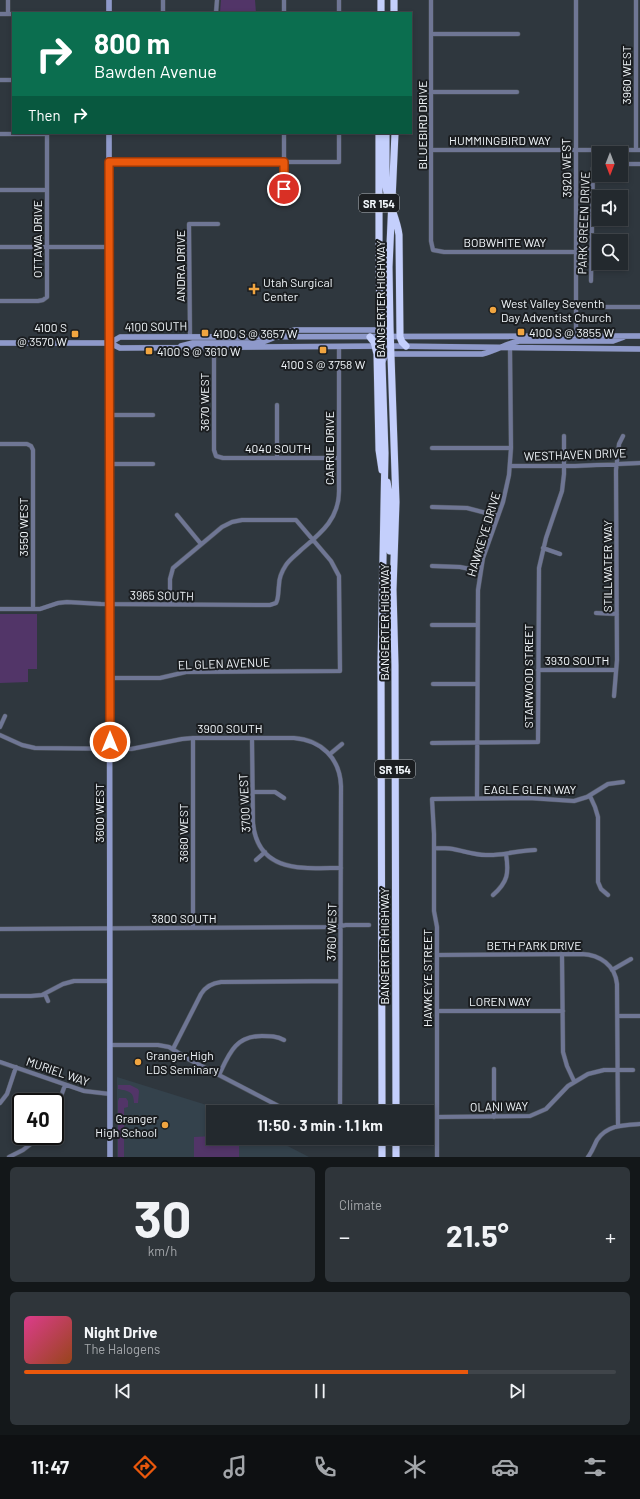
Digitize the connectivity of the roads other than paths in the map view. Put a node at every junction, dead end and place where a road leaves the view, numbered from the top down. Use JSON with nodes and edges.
{"nodes":[{"id":1,"x":8,"y":0,"type":"edge"},
{"id":2,"x":109,"y":0,"type":"edge"},
{"id":3,"x":163,"y":0,"type":"edge"},
{"id":4,"x":217,"y":0,"type":"edge"},
{"id":5,"x":284,"y":0,"type":"edge"},
{"id":6,"x":339,"y":0,"type":"edge"},
{"id":7,"x":381,"y":0,"type":"edge"},
{"id":8,"x":394,"y":0,"type":"edge"},
{"id":9,"x":431,"y":0,"type":"edge"},
{"id":10,"x":576,"y":0,"type":"edge"},
{"id":11,"x":636,"y":0,"type":"edge"},
{"id":12,"x":109,"y":12,"type":"edge"},
{"id":13,"x":163,"y":12,"type":"edge"},
{"id":14,"x":216,"y":12,"type":"edge"},
{"id":15,"x":284,"y":12,"type":"edge"},
{"id":16,"x":339,"y":12,"type":"edge"},
{"id":17,"x":381,"y":12,"type":"edge"},
{"id":18,"x":394,"y":12,"type":"edge"},
{"id":19,"x":0,"y":14,"type":"edge"},
{"id":20,"x":11,"y":14,"type":"edge"},
{"id":21,"x":432,"y":34,"type":"junction"},
{"id":22,"x":518,"y":34,"type":"dead end"},
{"id":23,"x":0,"y":80,"type":"edge"},
{"id":24,"x":12,"y":80,"type":"edge"},
{"id":25,"x":432,"y":92,"type":"junction"},
{"id":26,"x":517,"y":92,"type":"dead end"},
{"id":27,"x":0,"y":134,"type":"edge"},
{"id":28,"x":47,"y":134,"type":"edge"},
{"id":29,"x":109,"y":134,"type":"edge"},
{"id":30,"x":284,"y":134,"type":"edge"},
{"id":31,"x":339,"y":134,"type":"edge"},
{"id":32,"x":379,"y":134,"type":"edge"},
{"id":33,"x":386,"y":134,"type":"edge"},
{"id":34,"x":395,"y":134,"type":"edge"},
{"id":35,"x":432,"y":150,"type":"junction"},
{"id":36,"x":576,"y":150,"type":"junction"},
{"id":37,"x":638,"y":150,"type":"edge"},
{"id":38,"x":109,"y":162,"type":"junction"},
{"id":39,"x":284,"y":162,"type":"junction"},
{"id":40,"x":628,"y":164,"type":"edge"},
{"id":41,"x":640,"y":164,"type":"edge"},
{"id":42,"x":593,"y":182,"type":"edge"},
{"id":43,"x":0,"y":190,"type":"edge"},
{"id":44,"x":47,"y":190,"type":"junction"},
{"id":45,"x":284,"y":197,"type":"dead end"},
{"id":46,"x":392,"y":212,"type":"junction"},
{"id":47,"x":218,"y":224,"type":"dead end"},
{"id":48,"x":0,"y":247,"type":"edge"},
{"id":49,"x":47,"y":247,"type":"junction"},
{"id":50,"x":110,"y":247,"type":"junction"},
{"id":51,"x":591,"y":249,"type":"junction"},
{"id":52,"x":433,"y":250,"type":"joint"},
{"id":53,"x":577,"y":251,"type":"junction"},
{"id":54,"x":591,"y":281,"type":"dead end"},
{"id":55,"x":0,"y":301,"type":"edge"},
{"id":56,"x":576,"y":307,"type":"junction"},
{"id":57,"x":640,"y":307,"type":"edge"},
{"id":58,"x":390,"y":327,"type":"junction"},
{"id":59,"x":381,"y":333,"type":"junction"},
{"id":60,"x":276,"y":336,"type":"junction"},
{"id":61,"x":576,"y":336,"type":"junction"},
{"id":62,"x":629,"y":336,"type":"junction"},
{"id":63,"x":640,"y":336,"type":"edge"},
{"id":64,"x":190,"y":337,"type":"junction"},
{"id":65,"x":370,"y":337,"type":"junction"},
{"id":66,"x":390,"y":337,"type":"junction"},
{"id":67,"x":400,"y":337,"type":"junction"},
{"id":68,"x":0,"y":343,"type":"edge"},
{"id":69,"x":110,"y":343,"type":"junction"},
{"id":70,"x":379,"y":346,"type":"junction"},
{"id":71,"x":406,"y":346,"type":"junction"},
{"id":72,"x":339,"y":347,"type":"junction"},
{"id":73,"x":500,"y":347,"type":"junction"},
{"id":74,"x":510,"y":347,"type":"junction"},
{"id":75,"x":175,"y":348,"type":"junction"},
{"id":76,"x":214,"y":348,"type":"junction"},
{"id":77,"x":640,"y":349,"type":"edge"},
{"id":78,"x":390,"y":350,"type":"junction"},
{"id":79,"x":382,"y":363,"type":"junction"},
{"id":80,"x":277,"y":405,"type":"dead end"},
{"id":81,"x":110,"y":415,"type":"junction"},
{"id":82,"x":153,"y":415,"type":"dead end"},
{"id":83,"x":564,"y":436,"type":"dead end"},
{"id":84,"x":623,"y":436,"type":"dead end"},
{"id":85,"x":0,"y":444,"type":"edge"},
{"id":86,"x":432,"y":448,"type":"dead end"},
{"id":87,"x":511,"y":448,"type":"junction"},
{"id":88,"x":216,"y":456,"type":"joint"},
{"id":89,"x":277,"y":458,"type":"junction"},
{"id":90,"x":339,"y":458,"type":"junction"},
{"id":91,"x":640,"y":463,"type":"edge"},
{"id":92,"x":110,"y":464,"type":"junction"},
{"id":93,"x":154,"y":464,"type":"dead end"},
{"id":94,"x":617,"y":464,"type":"junction"},
{"id":95,"x":510,"y":466,"type":"junction"},
{"id":96,"x":564,"y":466,"type":"junction"},
{"id":97,"x":385,"y":478,"type":"junction"},
{"id":98,"x":432,"y":507,"type":"dead end"},
{"id":99,"x":177,"y":515,"type":"dead end"},
{"id":100,"x":498,"y":516,"type":"junction"},
{"id":101,"x":313,"y":540,"type":"junction"},
{"id":102,"x":201,"y":544,"type":"junction"},
{"id":103,"x":543,"y":548,"type":"junction"},
{"id":104,"x":560,"y":554,"type":"dead end"},
{"id":105,"x":432,"y":566,"type":"dead end"},
{"id":106,"x":480,"y":571,"type":"junction"},
{"id":107,"x":394,"y":590,"type":"junction"},
{"id":108,"x":276,"y":603,"type":"joint"},
{"id":109,"x":110,"y":604,"type":"junction"},
{"id":110,"x":170,"y":604,"type":"junction"},
{"id":111,"x":0,"y":609,"type":"edge"},
{"id":112,"x":34,"y":609,"type":"junction"},
{"id":113,"x":596,"y":613,"type":"dead end"},
{"id":114,"x":617,"y":614,"type":"junction"},
{"id":115,"x":432,"y":625,"type":"dead end"},
{"id":116,"x":477,"y":625,"type":"junction"},
{"id":117,"x":538,"y":670,"type":"junction"},
{"id":118,"x":615,"y":670,"type":"junction"},
{"id":119,"x":110,"y":678,"type":"junction"},
{"id":120,"x":433,"y":684,"type":"dead end"},
{"id":121,"x":477,"y":684,"type":"junction"},
{"id":122,"x":614,"y":696,"type":"dead end"},
{"id":123,"x":5,"y":716,"type":"dead end"},
{"id":124,"x":0,"y":727,"type":"edge"},
{"id":125,"x":0,"y":735,"type":"edge"},
{"id":126,"x":193,"y":738,"type":"junction"},
{"id":127,"x":252,"y":738,"type":"junction"},
{"id":128,"x":432,"y":743,"type":"dead end"},
{"id":129,"x":477,"y":743,"type":"junction"},
{"id":130,"x":342,"y":744,"type":"dead end"},
{"id":131,"x":110,"y":749,"type":"junction"},
{"id":132,"x":330,"y":754,"type":"junction"},
{"id":133,"x":623,"y":782,"type":"dead end"},
{"id":134,"x":253,"y":792,"type":"junction"},
{"id":135,"x":590,"y":796,"type":"junction"},
{"id":136,"x":284,"y":798,"type":"dead end"},
{"id":137,"x":432,"y":798,"type":"joint"},
{"id":138,"x":477,"y":798,"type":"junction"},
{"id":139,"x":434,"y":848,"type":"junction"},
{"id":140,"x":535,"y":850,"type":"dead end"},
{"id":141,"x":265,"y":852,"type":"junction"},
{"id":142,"x":506,"y":854,"type":"junction"},
{"id":143,"x":256,"y":860,"type":"dead end"},
{"id":144,"x":341,"y":868,"type":"junction"},
{"id":145,"x":493,"y":895,"type":"dead end"},
{"id":146,"x":608,"y":895,"type":"dead end"},
{"id":147,"x":369,"y":925,"type":"dead end"},
{"id":148,"x":341,"y":926,"type":"junction"},
{"id":149,"x":0,"y":928,"type":"edge"},
{"id":150,"x":110,"y":928,"type":"junction"},
{"id":151,"x":193,"y":928,"type":"junction"},
{"id":152,"x":562,"y":954,"type":"junction"},
{"id":153,"x":437,"y":955,"type":"junction"},
{"id":154,"x":631,"y":959,"type":"dead end"},
{"id":155,"x":612,"y":970,"type":"junction"},
{"id":156,"x":110,"y":981,"type":"junction"},
{"id":157,"x":340,"y":982,"type":"junction"},
{"id":158,"x":45,"y":994,"type":"junction"},
{"id":159,"x":0,"y":996,"type":"edge"},
{"id":160,"x":48,"y":1001,"type":"dead end"},
{"id":161,"x":563,"y":1010,"type":"junction"},
{"id":162,"x":437,"y":1011,"type":"junction"},
{"id":163,"x":618,"y":1016,"type":"junction"},
{"id":164,"x":640,"y":1016,"type":"edge"},
{"id":165,"x":284,"y":1040,"type":"dead end"},
{"id":166,"x":110,"y":1045,"type":"junction"},
{"id":167,"x":173,"y":1049,"type":"junction"},
{"id":168,"x":0,"y":1062,"type":"edge"},
{"id":169,"x":16,"y":1068,"type":"junction"},
{"id":170,"x":494,"y":1069,"type":"dead end"},
{"id":171,"x":618,"y":1069,"type":"junction"},
{"id":172,"x":633,"y":1070,"type":"dead end"},
{"id":173,"x":218,"y":1075,"type":"junction"},
{"id":174,"x":574,"y":1081,"type":"junction"},
{"id":175,"x":65,"y":1085,"type":"junction"},
{"id":176,"x":62,"y":1093,"type":"edge"},
{"id":177,"x":110,"y":1094,"type":"junction"},
{"id":178,"x":0,"y":1104,"type":"edge"},
{"id":179,"x":276,"y":1105,"type":"edge"},
{"id":180,"x":340,"y":1105,"type":"edge"},
{"id":181,"x":382,"y":1105,"type":"edge"},
{"id":182,"x":396,"y":1105,"type":"edge"},
{"id":183,"x":437,"y":1117,"type":"junction"},
{"id":184,"x":494,"y":1117,"type":"junction"},
{"id":185,"x":640,"y":1124,"type":"edge"},
{"id":186,"x":618,"y":1126,"type":"junction"},
{"id":187,"x":29,"y":1145,"type":"edge"},
{"id":188,"x":382,"y":1145,"type":"edge"},
{"id":189,"x":396,"y":1145,"type":"edge"},
{"id":190,"x":590,"y":1155,"type":"edge"},
{"id":191,"x":9,"y":1157,"type":"edge"},
{"id":192,"x":110,"y":1157,"type":"edge"},
{"id":193,"x":382,"y":1157,"type":"edge"},
{"id":194,"x":396,"y":1157,"type":"edge"},
{"id":195,"x":437,"y":1157,"type":"edge"},
{"id":196,"x":596,"y":1157,"type":"edge"}],
"edges":[{"from":1,"to":20,"type":"street"},
{"from":2,"to":12,"type":"main road"},
{"from":3,"to":13,"type":"street"},
{"from":4,"to":14,"type":"street"},
{"from":5,"to":15,"type":"street"},
{"from":6,"to":16,"type":"street"},
{"from":7,"to":17,"type":"highway"},
{"from":8,"to":18,"type":"highway"},
{"from":9,"to":21,"type":"street","name":"BLUEBIRD DRIVE"},
{"from":10,"to":36,"type":"street","name":"3920 WEST"},
{"from":11,"to":37,"type":"street","name":"3960 WEST"},
{"from":19,"to":20,"type":"street"},
{"from":21,"to":22,"type":"street"},
{"from":21,"to":25,"type":"street","name":"BLUEBIRD DRIVE"},
{"from":23,"to":24,"type":"street"},
{"from":25,"to":26,"type":"street"},
{"from":25,"to":35,"type":"street","name":"BLUEBIRD DRIVE"},
{"from":27,"to":28,"type":"street"},
{"from":28,"to":44,"type":"street","name":"OTTAWA DRIVE"},
{"from":29,"to":38,"type":"main road","name":"3600 WEST"},
{"from":30,"to":39,"type":"street"},
{"from":31,"to":39,"type":"street"},
{"from":32,"to":59,"type":"highway","name":"BANGERTER HIGHWAY","number":"SR 154"},
{"from":33,"to":46,"type":"highway"},
{"from":34,"to":46,"type":"highway","name":"BANGERTER HIGHWAY","number":"SR 154"},
{"from":35,"to":36,"type":"street","name":"HUMMINGBIRD WAY"},
{"from":35,"to":52,"type":"street","name":"BLUEBIRD DRIVE"},
{"from":36,"to":37,"type":"street","name":"HUMMINGBIRD WAY"},
{"from":36,"to":53,"type":"street","name":"3920 WEST"},
{"from":38,"to":39,"type":"street"},
{"from":38,"to":50,"type":"main road","name":"3600 WEST"},
{"from":39,"to":45,"type":"street"},
{"from":40,"to":41,"type":"street"},
{"from":42,"to":51,"type":"street","name":"PARK GREEN DRIVE"},
{"from":43,"to":44,"type":"street"},
{"from":44,"to":49,"type":"street","name":"OTTAWA DRIVE"},
{"from":46,"to":58,"type":"highway","name":"BANGERTER HIGHWAY","number":"SR 154"},
{"from":46,"to":67,"type":"highway"},
{"from":47,"to":64,"type":"street","name":"ANDRA DRIVE"},
{"from":48,"to":49,"type":"street"},
{"from":49,"to":50,"type":"street"},
{"from":49,"to":55,"type":"street","name":"OTTAWA DRIVE"},
{"from":50,"to":69,"type":"main road","name":"3600 WEST"},
{"from":51,"to":53,"type":"street","name":"BOBWHITE WAY"},
{"from":51,"to":54,"type":"street","name":"PARK GREEN DRIVE"},
{"from":52,"to":53,"type":"street","name":"BOBWHITE WAY"},
{"from":53,"to":56,"type":"street","name":"3920 WEST"},
{"from":56,"to":57,"type":"street"},
{"from":56,"to":61,"type":"street","name":"3920 WEST"},
{"from":58,"to":59,"type":"main road"},
{"from":58,"to":66,"type":"highway","name":"BANGERTER HIGHWAY","number":"SR 154"},
{"from":59,"to":60,"type":"main road"},
{"from":59,"to":65,"type":"main road","name":"4100 SOUTH"},
{"from":59,"to":66,"type":"main road","name":"4100 SOUTH"},
{"from":59,"to":70,"type":"highway","name":"BANGERTER HIGHWAY","number":"SR 154"},
{"from":60,"to":64,"type":"main road","name":"4100 SOUTH"},
{"from":60,"to":65,"type":"main road","name":"4100 SOUTH"},
{"from":60,"to":75,"type":"main road"},
{"from":61,"to":62,"type":"main road","name":"4100 SOUTH"},
{"from":61,"to":67,"type":"main road","name":"4100 SOUTH"},
{"from":62,"to":63,"type":"main road","name":"4100 SOUTH"},
{"from":62,"to":73,"type":"main road"},
{"from":64,"to":69,"type":"main road","name":"4100 SOUTH"},
{"from":65,"to":70,"type":"highway"},
{"from":66,"to":67,"type":"main road","name":"4100 SOUTH"},
{"from":66,"to":78,"type":"highway","name":"BANGERTER HIGHWAY","number":"SR 154"},
{"from":67,"to":71,"type":"highway"},
{"from":68,"to":69,"type":"main road"},
{"from":69,"to":75,"type":"main road","name":"4100 SOUTH"},
{"from":69,"to":81,"type":"main road","name":"3600 WEST"},
{"from":70,"to":72,"type":"main road","name":"4100 SOUTH"},
{"from":70,"to":78,"type":"main road","name":"4100 SOUTH"},
{"from":70,"to":79,"type":"highway","name":"BANGERTER HIGHWAY","number":"SR 154"},
{"from":70,"to":97,"type":"highway"},
{"from":71,"to":73,"type":"main road","name":"4100 SOUTH"},
{"from":71,"to":78,"type":"main road","name":"4100 SOUTH"},
{"from":72,"to":76,"type":"main road","name":"4100 SOUTH"},
{"from":72,"to":90,"type":"street","name":"CARRIE DRIVE"},
{"from":73,"to":74,"type":"main road","name":"4100 SOUTH"},
{"from":73,"to":78,"type":"main road"},
{"from":74,"to":77,"type":"main road","name":"4100 SOUTH"},
{"from":74,"to":87,"type":"street","name":"HAWKEYE DRIVE"},
{"from":75,"to":76,"type":"main road","name":"4100 SOUTH"},
{"from":76,"to":88,"type":"street","name":"3670 WEST"},
{"from":78,"to":79,"type":"main road"},
{"from":78,"to":107,"type":"highway","name":"BANGERTER HIGHWAY","number":"SR 154"},
{"from":79,"to":97,"type":"highway","name":"BANGERTER HIGHWAY","number":"SR 154"},
{"from":80,"to":89,"type":"street"},
{"from":81,"to":82,"type":"street"},
{"from":81,"to":92,"type":"main road","name":"3600 WEST"},
{"from":83,"to":96,"type":"street","name":"STARWOOD STREET"},
{"from":84,"to":94,"type":"street","name":"STILLWATER WAY"},
{"from":85,"to":112,"type":"street","name":"3550 WEST"},
{"from":86,"to":87,"type":"street"},
{"from":87,"to":95,"type":"street","name":"HAWKEYE DRIVE"},
{"from":88,"to":89,"type":"street","name":"4040 SOUTH"},
{"from":89,"to":90,"type":"street","name":"4040 SOUTH"},
{"from":90,"to":101,"type":"street","name":"CARRIE DRIVE"},
{"from":91,"to":94,"type":"street","name":"WESTHAVEN DRIVE"},
{"from":92,"to":93,"type":"street"},
{"from":92,"to":109,"type":"main road","name":"3600 WEST"},
{"from":94,"to":96,"type":"street","name":"WESTHAVEN DRIVE"},
{"from":94,"to":114,"type":"street","name":"STILLWATER WAY"},
{"from":95,"to":96,"type":"street","name":"WESTHAVEN DRIVE"},
{"from":95,"to":100,"type":"street","name":"HAWKEYE DRIVE"},
{"from":96,"to":103,"type":"street","name":"STARWOOD STREET"},
{"from":97,"to":107,"type":"highway"},
{"from":97,"to":181,"type":"highway","name":"BANGERTER HIGHWAY","number":"SR 154"},
{"from":98,"to":100,"type":"street"},
{"from":99,"to":102,"type":"street"},
{"from":100,"to":106,"type":"street","name":"HAWKEYE DRIVE"},
{"from":101,"to":102,"type":"street"},
{"from":101,"to":108,"type":"street","name":"CARRIE DRIVE"},
{"from":101,"to":119,"type":"street","name":"EL GLEN AVENUE"},
{"from":102,"to":110,"type":"street"},
{"from":103,"to":104,"type":"street"},
{"from":103,"to":117,"type":"street","name":"STARWOOD STREET"},
{"from":105,"to":106,"type":"street"},
{"from":106,"to":116,"type":"street","name":"HAWKEYE DRIVE"},
{"from":107,"to":182,"type":"highway","name":"BANGERTER HIGHWAY","number":"SR 154"},
{"from":108,"to":110,"type":"street","name":"3965 SOUTH"},
{"from":109,"to":110,"type":"street","name":"3965 SOUTH"},
{"from":109,"to":112,"type":"street","name":"3965 SOUTH"},
{"from":109,"to":119,"type":"main road","name":"3600 WEST"},
{"from":111,"to":112,"type":"street","name":"3965 SOUTH"},
{"from":113,"to":114,"type":"street"},
{"from":114,"to":118,"type":"street","name":"STILLWATER WAY"},
{"from":115,"to":116,"type":"street"},
{"from":116,"to":121,"type":"street","name":"HAWKEYE DRIVE"},
{"from":117,"to":118,"type":"street","name":"3930 SOUTH"},
{"from":117,"to":129,"type":"street","name":"STARWOOD STREET"},
{"from":118,"to":122,"type":"street","name":"STILLWATER WAY"},
{"from":119,"to":131,"type":"main road","name":"3600 WEST"},
{"from":120,"to":121,"type":"street"},
{"from":121,"to":129,"type":"street","name":"HAWKEYE DRIVE"},
{"from":123,"to":124,"type":"street"},
{"from":125,"to":131,"type":"street","name":"3900 SOUTH"},
{"from":126,"to":127,"type":"street","name":"3900 SOUTH"},
{"from":126,"to":131,"type":"street","name":"3900 SOUTH"},
{"from":126,"to":151,"type":"street","name":"3660 WEST"},
{"from":127,"to":132,"type":"street","name":"3900 SOUTH"},
{"from":127,"to":134,"type":"street","name":"3700 WEST"},
{"from":128,"to":129,"type":"street"},
{"from":129,"to":138,"type":"street","name":"HAWKEYE DRIVE"},
{"from":130,"to":132,"type":"street"},
{"from":131,"to":150,"type":"main road","name":"3600 WEST"},
{"from":132,"to":144,"type":"street","name":"3760 WEST"},
{"from":133,"to":135,"type":"street","name":"EAGLE GLEN WAY"},
{"from":134,"to":136,"type":"street"},
{"from":134,"to":141,"type":"street","name":"3700 WEST"},
{"from":135,"to":138,"type":"street","name":"EAGLE GLEN WAY"},
{"from":135,"to":146,"type":"street"},
{"from":137,"to":138,"type":"street","name":"EAGLE GLEN WAY"},
{"from":137,"to":139,"type":"street","name":"HAWKEYE STREET"},
{"from":139,"to":142,"type":"street"},
{"from":139,"to":153,"type":"street","name":"HAWKEYE STREET"},
{"from":140,"to":142,"type":"street"},
{"from":141,"to":143,"type":"street"},
{"from":141,"to":144,"type":"street"},
{"from":142,"to":145,"type":"street"},
{"from":144,"to":148,"type":"street","name":"3760 WEST"},
{"from":147,"to":148,"type":"street","name":"3800 SOUTH"},
{"from":148,"to":151,"type":"street","name":"3800 SOUTH"},
{"from":148,"to":157,"type":"street","name":"3760 WEST"},
{"from":149,"to":150,"type":"street","name":"3800 SOUTH"},
{"from":150,"to":151,"type":"street","name":"3800 SOUTH"},
{"from":150,"to":156,"type":"main road","name":"3600 WEST"},
{"from":152,"to":153,"type":"street","name":"BETH PARK DRIVE"},
{"from":152,"to":155,"type":"street","name":"BETH PARK DRIVE"},
{"from":152,"to":161,"type":"street"},
{"from":153,"to":162,"type":"street","name":"HAWKEYE STREET"},
{"from":154,"to":155,"type":"street"},
{"from":155,"to":163,"type":"street"},
{"from":156,"to":158,"type":"street"},
{"from":156,"to":166,"type":"main road","name":"3600 WEST"},
{"from":157,"to":167,"type":"street"},
{"from":157,"to":180,"type":"street","name":"3760 WEST"},
{"from":158,"to":159,"type":"street"},
{"from":158,"to":160,"type":"street"},
{"from":161,"to":162,"type":"street","name":"LOREN WAY"},
{"from":161,"to":174,"type":"street"},
{"from":162,"to":183,"type":"street","name":"HAWKEYE STREET"},
{"from":163,"to":164,"type":"street"},
{"from":163,"to":171,"type":"street"},
{"from":165,"to":173,"type":"street"},
{"from":166,"to":167,"type":"street"},
{"from":166,"to":177,"type":"main road","name":"3600 WEST"},
{"from":167,"to":173,"type":"street"},
{"from":168,"to":169,"type":"street","name":"MURIEL WAY"},
{"from":169,"to":175,"type":"street","name":"MURIEL WAY"},
{"from":169,"to":178,"type":"street"},
{"from":170,"to":184,"type":"street"},
{"from":171,"to":172,"type":"street","name":"OLANI WAY"},
{"from":171,"to":174,"type":"street","name":"OLANI WAY"},
{"from":171,"to":186,"type":"street"},
{"from":173,"to":179,"type":"street"},
{"from":174,"to":184,"type":"street","name":"OLANI WAY"},
{"from":175,"to":176,"type":"street"},
{"from":175,"to":177,"type":"street","name":"MURIEL WAY"},
{"from":177,"to":192,"type":"main road","name":"3600 WEST"},
{"from":183,"to":184,"type":"street","name":"OLANI WAY"},
{"from":183,"to":195,"type":"street","name":"HAWKEYE STREET"},
{"from":185,"to":186,"type":"street"},
{"from":186,"to":190,"type":"street"},
{"from":187,"to":191,"type":"street"},
{"from":188,"to":193,"type":"highway"},
{"from":189,"to":194,"type":"highway"},
{"from":190,"to":196,"type":"street"}]}
